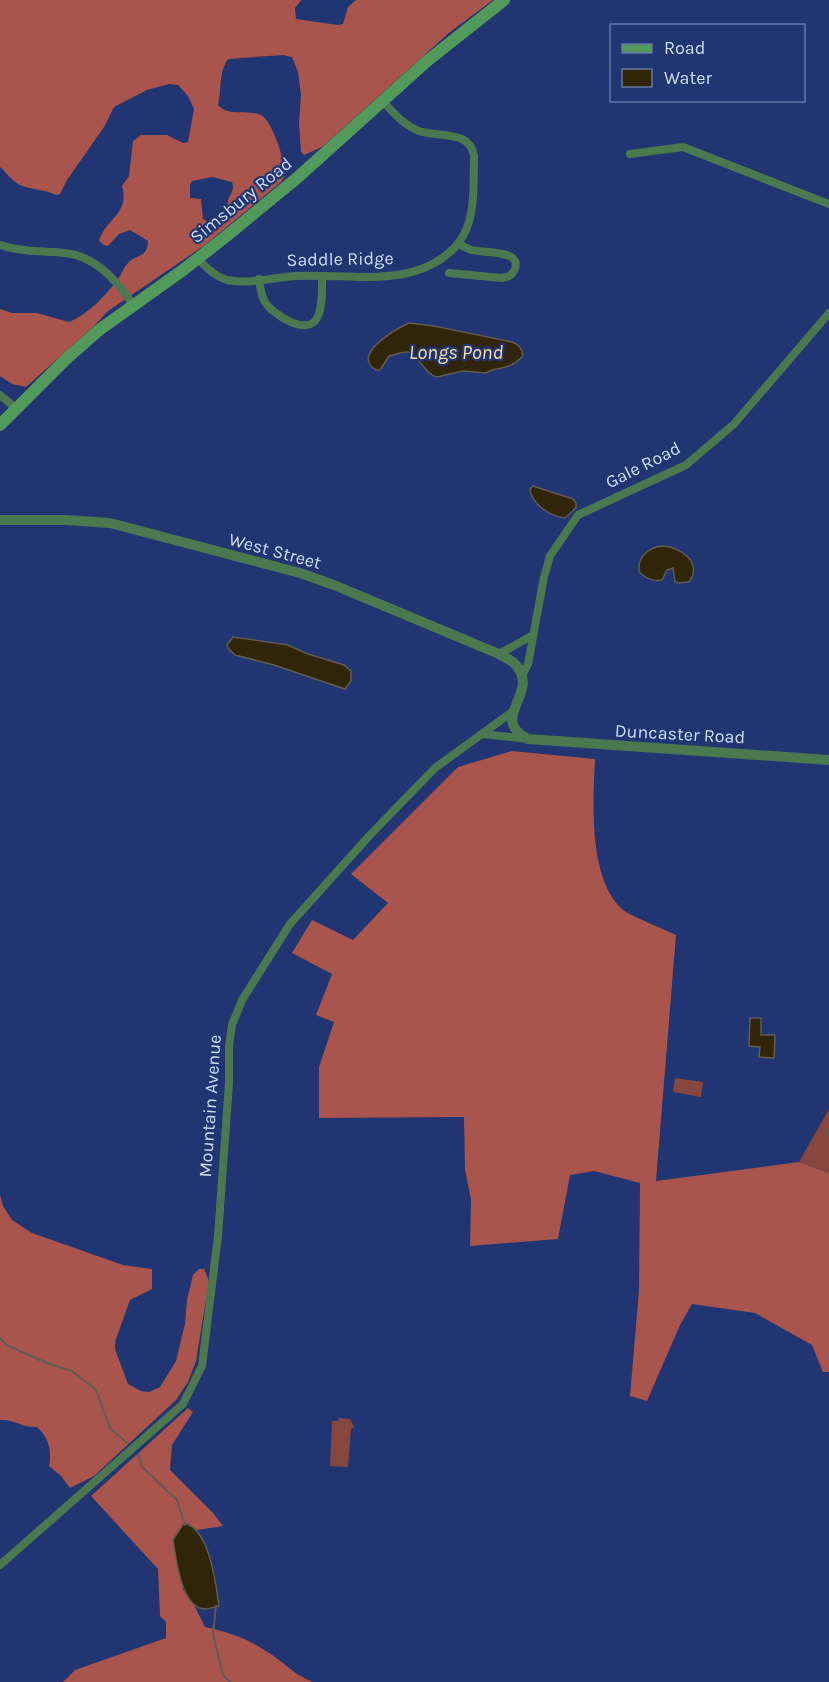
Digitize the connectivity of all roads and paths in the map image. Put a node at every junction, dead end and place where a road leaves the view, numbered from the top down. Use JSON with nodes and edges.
{"nodes":[{"id":1,"x":504,"y":0,"type":"edge"},
{"id":2,"x":383,"y":101,"type":"junction"},
{"id":3,"x":630,"y":154,"type":"dead end"},
{"id":4,"x":829,"y":204,"type":"edge"},
{"id":5,"x":458,"y":243,"type":"junction"},
{"id":6,"x":0,"y":245,"type":"edge"},
{"id":7,"x":198,"y":259,"type":"junction"},
{"id":8,"x":449,"y":273,"type":"dead end"},
{"id":9,"x":322,"y":276,"type":"junction"},
{"id":10,"x":259,"y":279,"type":"junction"},
{"id":11,"x":133,"y":305,"type":"junction"},
{"id":12,"x":829,"y":313,"type":"edge"},
{"id":13,"x":0,"y":395,"type":"edge"},
{"id":14,"x":17,"y":409,"type":"junction"},
{"id":15,"x":0,"y":425,"type":"edge"},
{"id":16,"x":0,"y":520,"type":"edge"},
{"id":17,"x":533,"y":635,"type":"junction"},
{"id":18,"x":499,"y":654,"type":"junction"},
{"id":19,"x":522,"y":676,"type":"junction"},
{"id":20,"x":512,"y":712,"type":"junction"},
{"id":21,"x":482,"y":734,"type":"junction"},
{"id":22,"x":528,"y":740,"type":"junction"},
{"id":23,"x":829,"y":760,"type":"edge"},
{"id":24,"x":0,"y":1564,"type":"edge"}],
"edges":[{"from":1,"to":2,"type":"main road","name":"Simsbury Road"},
{"from":2,"to":5,"type":"street","name":"Saddle Ridge"},
{"from":2,"to":7,"type":"main road","name":"Simsbury Road"},
{"from":3,"to":4,"type":"street"},
{"from":5,"to":8,"type":"street"},
{"from":5,"to":9,"type":"street","name":"Saddle Ridge"},
{"from":6,"to":11,"type":"street"},
{"from":7,"to":10,"type":"street","name":"Saddle Ridge"},
{"from":7,"to":11,"type":"main road","name":"Simsbury Road"},
{"from":9,"to":10,"type":"street","name":"Saddle Ridge"},
{"from":9,"to":10,"type":"street"},
{"from":11,"to":14,"type":"main road","name":"Simsbury Road"},
{"from":12,"to":17,"type":"street","name":"Gale Road"},
{"from":13,"to":14,"type":"street"},
{"from":14,"to":15,"type":"main road","name":"Simsbury Road"},
{"from":16,"to":18,"type":"street","name":"West Street"},
{"from":17,"to":18,"type":"street"},
{"from":17,"to":19,"type":"street","name":"Gale Road"},
{"from":18,"to":19,"type":"street","name":"West Street"},
{"from":19,"to":20,"type":"street"},
{"from":20,"to":21,"type":"street","name":"Mountain Avenue"},
{"from":20,"to":22,"type":"street"},
{"from":21,"to":22,"type":"street","name":"Duncaster Road"},
{"from":21,"to":24,"type":"street","name":"Mountain Avenue"},
{"from":22,"to":23,"type":"street","name":"Duncaster Road"}]}
